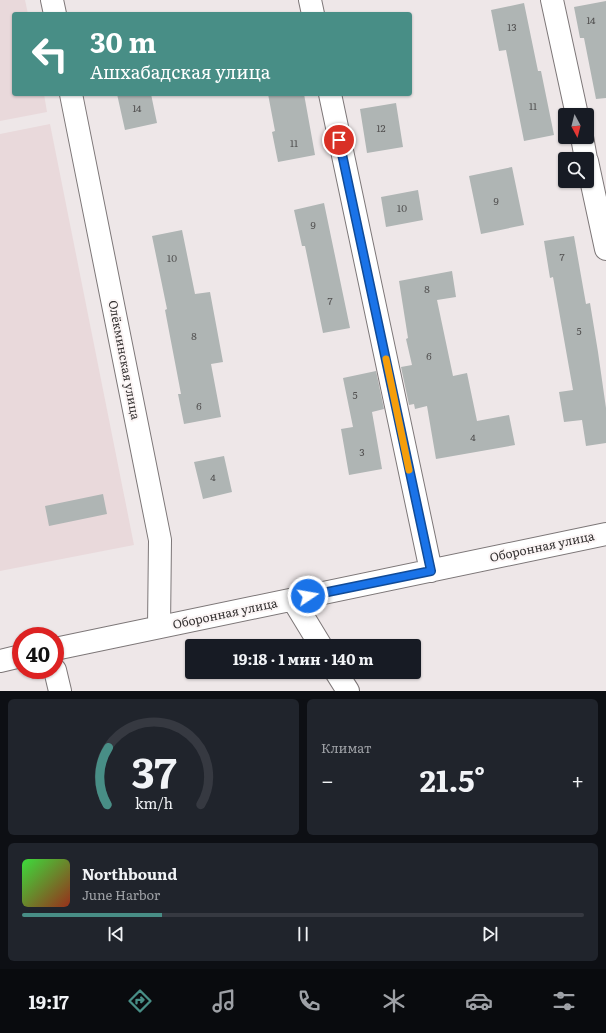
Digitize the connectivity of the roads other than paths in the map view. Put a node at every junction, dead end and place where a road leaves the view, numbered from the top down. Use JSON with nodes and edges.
{"nodes":[{"id":1,"x":52,"y":0,"type":"edge"},
{"id":2,"x":310,"y":0,"type":"edge"},
{"id":3,"x":552,"y":0,"type":"edge"},
{"id":4,"x":54,"y":12,"type":"edge"},
{"id":5,"x":313,"y":12,"type":"edge"},
{"id":6,"x":71,"y":96,"type":"edge"},
{"id":7,"x":330,"y":96,"type":"edge"},
{"id":8,"x":575,"y":108,"type":"edge"},
{"id":9,"x":593,"y":188,"type":"edge"},
{"id":10,"x":606,"y":249,"type":"edge"},
{"id":11,"x":605,"y":539,"type":"edge"},
{"id":12,"x":431,"y":571,"type":"junction"},
{"id":13,"x":293,"y":600,"type":"junction"},
{"id":14,"x":159,"y":627,"type":"junction"},
{"id":15,"x":317,"y":639,"type":"edge"},
{"id":16,"x":64,"y":647,"type":"edge"},
{"id":17,"x":12,"y":658,"type":"edge"},
{"id":18,"x":0,"y":661,"type":"edge"},
{"id":19,"x":57,"y":679,"type":"edge"},
{"id":20,"x":340,"y":679,"type":"edge"},
{"id":21,"x":60,"y":691,"type":"edge"},
{"id":22,"x":348,"y":691,"type":"edge"}],
"edges":[{"from":1,"to":4,"type":"street"},
{"from":2,"to":5,"type":"street"},
{"from":3,"to":8,"type":"street"},
{"from":6,"to":14,"type":"street","name":"Олёкминская улица"},
{"from":7,"to":12,"type":"street"},
{"from":9,"to":10,"type":"street"},
{"from":11,"to":12,"type":"street","name":"Оборонная улица"},
{"from":12,"to":13,"type":"street","name":"Оборонная улица"},
{"from":13,"to":14,"type":"street","name":"Оборонная улица"},
{"from":13,"to":15,"type":"street"},
{"from":14,"to":16,"type":"street","name":"Оборонная улица"},
{"from":17,"to":18,"type":"street"},
{"from":19,"to":21,"type":"street"},
{"from":20,"to":22,"type":"street"}]}
